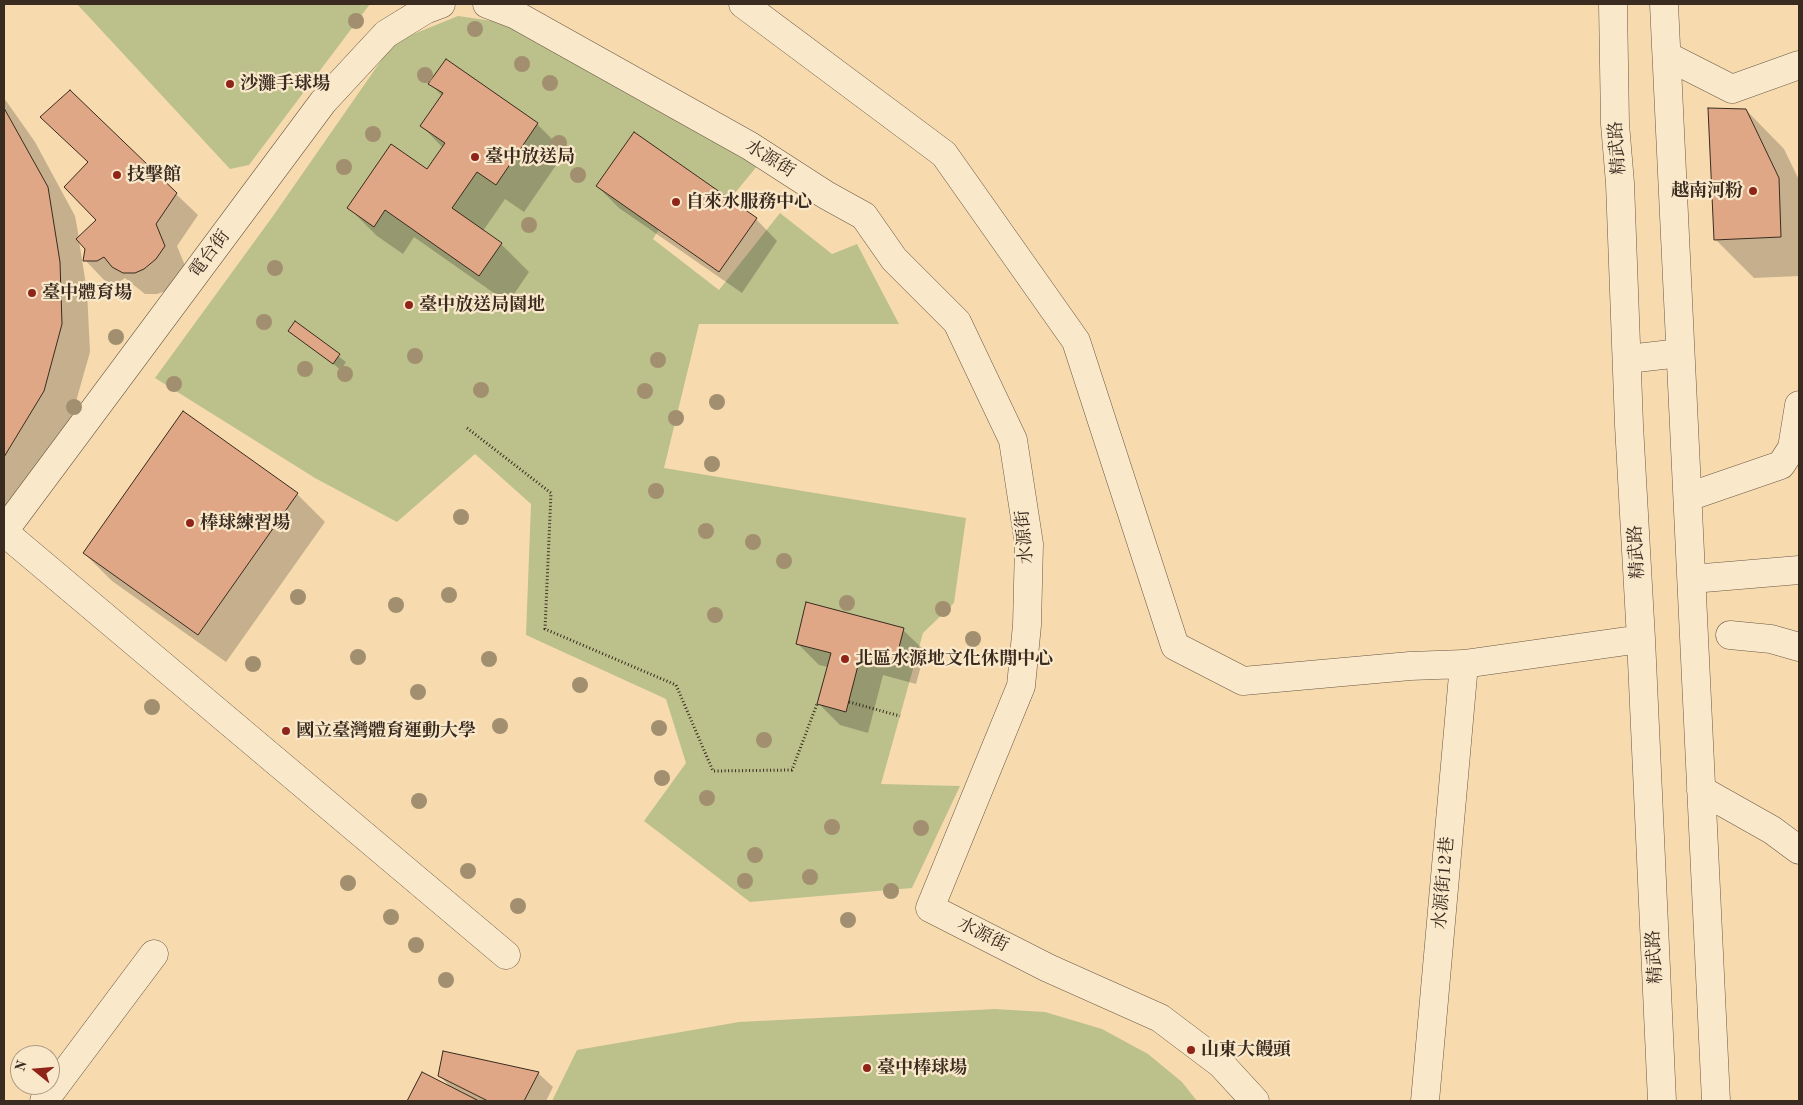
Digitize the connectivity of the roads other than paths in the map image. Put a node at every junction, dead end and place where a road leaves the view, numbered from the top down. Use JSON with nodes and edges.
{"nodes":[{"id":1,"x":440,"y":4,"type":"edge"},
{"id":2,"x":487,"y":4,"type":"edge"},
{"id":3,"x":743,"y":4,"type":"edge"},
{"id":4,"x":1613,"y":4,"type":"edge"},
{"id":5,"x":1664,"y":4,"type":"edge"},
{"id":6,"x":518,"y":9,"type":"edge"},
{"id":7,"x":1667,"y":56,"type":"junction"},
{"id":8,"x":1799,"y":65,"type":"edge"},
{"id":9,"x":1680,"y":353,"type":"junction"},
{"id":10,"x":1628,"y":359,"type":"junction"},
{"id":11,"x":1799,"y":405,"type":"edge"},
{"id":12,"x":1688,"y":497,"type":"junction"},
{"id":13,"x":4,"y":531,"type":"edge"},
{"id":14,"x":1799,"y":570,"type":"edge"},
{"id":15,"x":1692,"y":579,"type":"junction"},
{"id":16,"x":1730,"y":635,"type":"dead end"},
{"id":17,"x":1642,"y":639,"type":"junction"},
{"id":18,"x":1799,"y":647,"type":"edge"},
{"id":19,"x":1464,"y":664,"type":"junction"},
{"id":20,"x":1701,"y":790,"type":"junction"},
{"id":21,"x":1799,"y":850,"type":"edge"},
{"id":22,"x":154,"y":954,"type":"dead end"},
{"id":23,"x":506,"y":955,"type":"dead end"},
{"id":24,"x":44,"y":1101,"type":"edge"},
{"id":25,"x":1255,"y":1101,"type":"edge"},
{"id":26,"x":1425,"y":1101,"type":"edge"},
{"id":27,"x":1662,"y":1101,"type":"edge"},
{"id":28,"x":1716,"y":1101,"type":"edge"}],
"edges":[{"from":1,"to":13,"type":"street","name":"電台街"},
{"from":2,"to":6,"type":"street"},
{"from":3,"to":19,"type":"street"},
{"from":4,"to":10,"type":"street","name":"精武路"},
{"from":5,"to":7,"type":"street"},
{"from":6,"to":25,"type":"street","name":"水源街"},
{"from":7,"to":8,"type":"street"},
{"from":7,"to":9,"type":"street"},
{"from":9,"to":10,"type":"street"},
{"from":9,"to":12,"type":"street"},
{"from":10,"to":17,"type":"street","name":"精武路"},
{"from":11,"to":12,"type":"street"},
{"from":12,"to":15,"type":"street"},
{"from":13,"to":23,"type":"street"},
{"from":14,"to":15,"type":"street"},
{"from":15,"to":20,"type":"street"},
{"from":16,"to":18,"type":"street"},
{"from":17,"to":19,"type":"street"},
{"from":17,"to":27,"type":"street","name":"精武路"},
{"from":19,"to":26,"type":"street","name":"水源街12巷"},
{"from":20,"to":21,"type":"street"},
{"from":20,"to":28,"type":"street"},
{"from":22,"to":24,"type":"street"}]}
